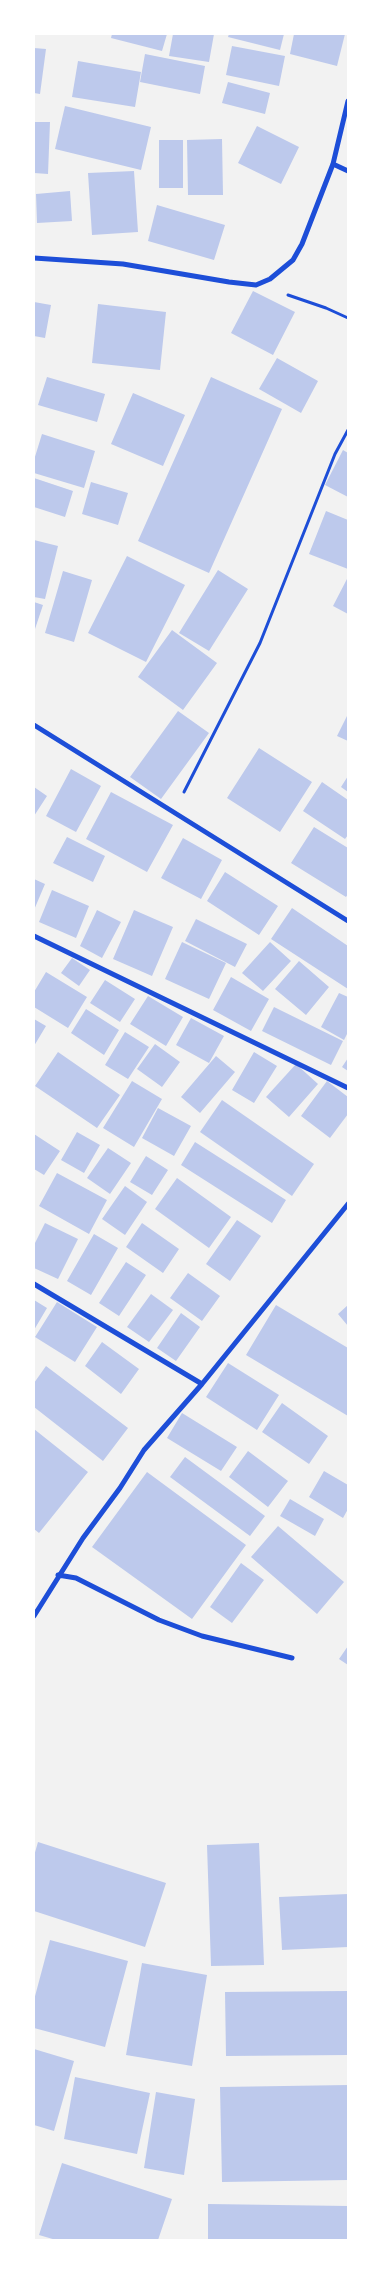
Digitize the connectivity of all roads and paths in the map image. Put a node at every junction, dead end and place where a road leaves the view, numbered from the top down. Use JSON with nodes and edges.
{"nodes":[{"id":1,"x":348,"y":101,"type":"edge"},
{"id":2,"x":333,"y":164,"type":"junction"},
{"id":3,"x":348,"y":171,"type":"edge"},
{"id":4,"x":34,"y":258,"type":"edge"},
{"id":5,"x":256,"y":284,"type":"junction"},
{"id":6,"x":348,"y":318,"type":"edge"},
{"id":7,"x":348,"y":430,"type":"edge"},
{"id":8,"x":34,"y":725,"type":"edge"},
{"id":9,"x":174,"y":810,"type":"junction"},
{"id":10,"x":348,"y":921,"type":"edge"},
{"id":11,"x":34,"y":936,"type":"edge"},
{"id":12,"x":348,"y":1088,"type":"edge"},
{"id":13,"x":348,"y":1204,"type":"edge"},
{"id":14,"x":34,"y":1284,"type":"edge"},
{"id":15,"x":202,"y":1384,"type":"junction"},
{"id":16,"x":58,"y":1575,"type":"junction"},
{"id":17,"x":34,"y":1616,"type":"edge"},
{"id":18,"x":292,"y":1658,"type":"dead end"}],
"edges":[{"from":1,"to":2,"type":"street"},
{"from":2,"to":3,"type":"street"},
{"from":2,"to":5,"type":"street"},
{"from":4,"to":5,"type":"street"},
{"from":5,"to":6,"type":"path"},
{"from":7,"to":9,"type":"path"},
{"from":8,"to":9,"type":"street"},
{"from":9,"to":10,"type":"street"},
{"from":11,"to":12,"type":"street"},
{"from":13,"to":15,"type":"street"},
{"from":14,"to":15,"type":"street"},
{"from":15,"to":16,"type":"street"},
{"from":16,"to":17,"type":"street"},
{"from":16,"to":18,"type":"street"}]}
